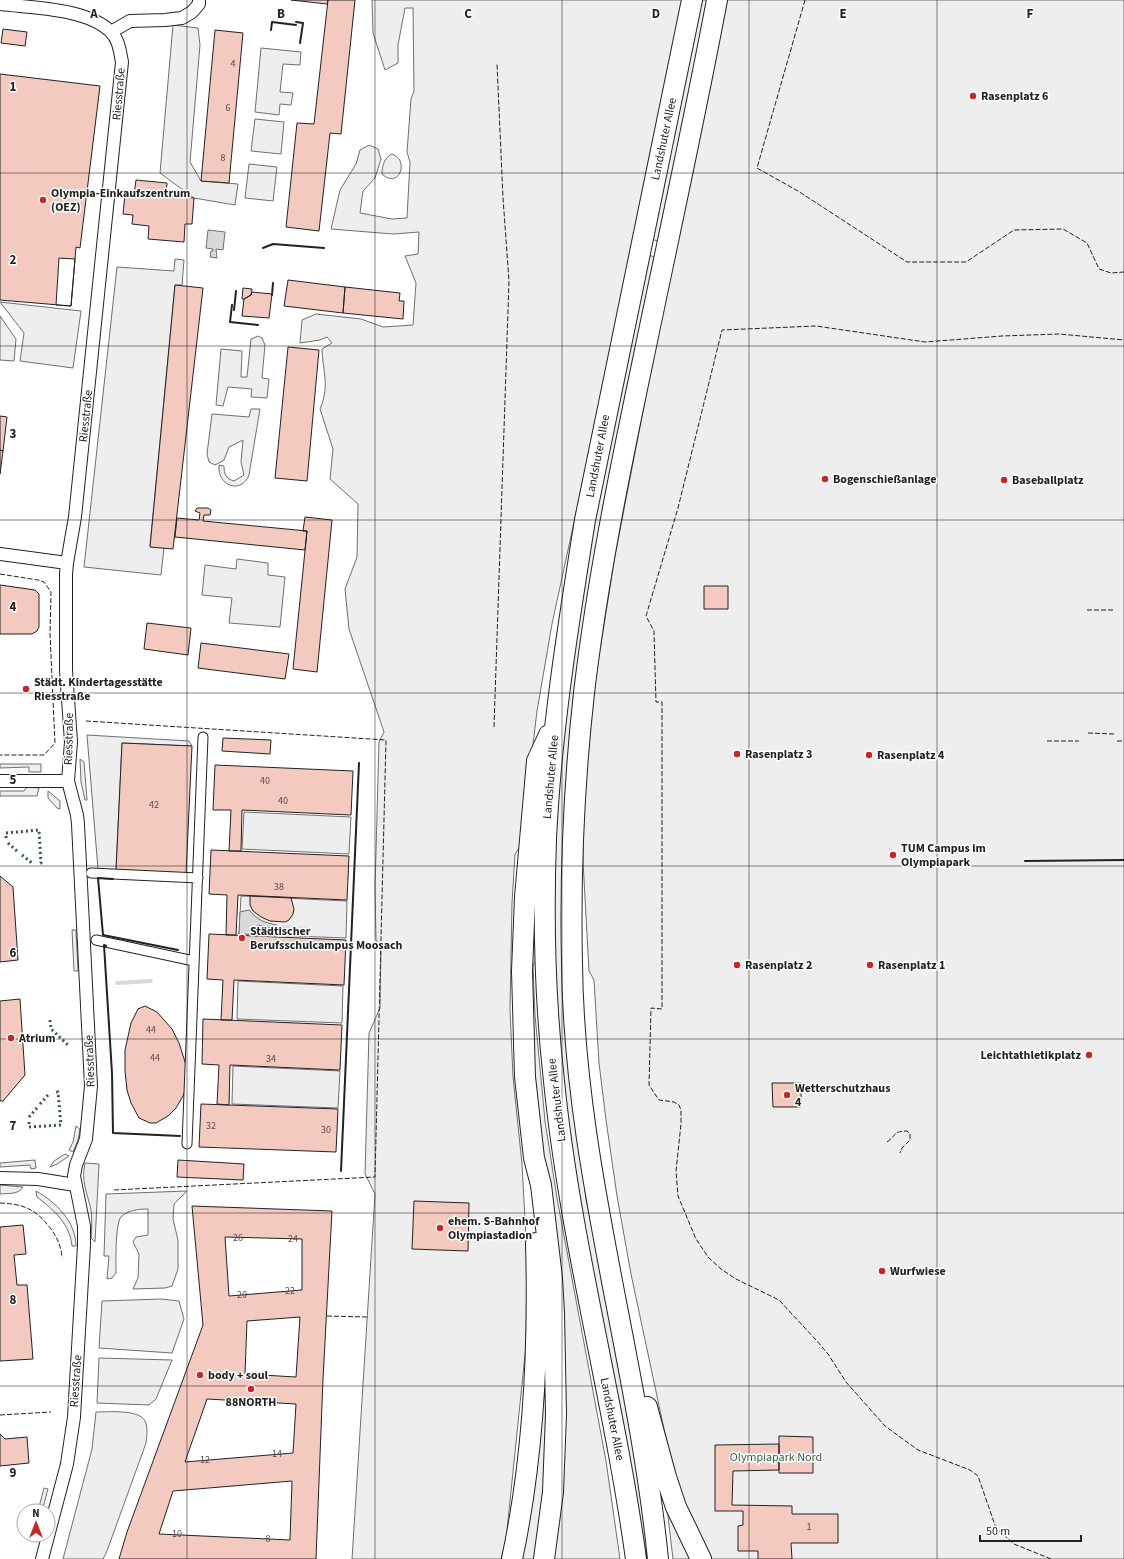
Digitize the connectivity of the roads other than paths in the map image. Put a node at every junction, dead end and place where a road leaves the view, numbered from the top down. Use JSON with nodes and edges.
{"nodes":[{"id":1,"x":199,"y":0,"type":"edge"},
{"id":2,"x":692,"y":0,"type":"edge"},
{"id":3,"x":717,"y":0,"type":"edge"},
{"id":4,"x":0,"y":4,"type":"edge"},
{"id":5,"x":111,"y":32,"type":"junction"},
{"id":6,"x":0,"y":554,"type":"edge"},
{"id":7,"x":67,"y":563,"type":"junction"},
{"id":8,"x":556,"y":720,"type":"junction"},
{"id":9,"x":203,"y":736,"type":"dead end"},
{"id":10,"x":68,"y":780,"type":"junction"},
{"id":11,"x":0,"y":781,"type":"edge"},
{"id":12,"x":92,"y":873,"type":"dead end"},
{"id":13,"x":198,"y":878,"type":"junction"},
{"id":14,"x":96,"y":940,"type":"dead end"},
{"id":15,"x":194,"y":961,"type":"junction"},
{"id":16,"x":187,"y":1144,"type":"dead end"},
{"id":17,"x":534,"y":1158,"type":"junction"},
{"id":18,"x":0,"y":1178,"type":"edge"},
{"id":19,"x":75,"y":1185,"type":"junction"},
{"id":20,"x":623,"y":1343,"type":"junction"},
{"id":21,"x":42,"y":1559,"type":"edge"},
{"id":22,"x":512,"y":1559,"type":"edge"},
{"id":23,"x":544,"y":1559,"type":"edge"},
{"id":24,"x":636,"y":1559,"type":"edge"},
{"id":25,"x":658,"y":1559,"type":"edge"},
{"id":26,"x":701,"y":1559,"type":"edge"}],
"edges":[{"from":1,"to":5,"type":"street"},
{"from":2,"to":8,"type":"highway","name":"Landshuter Allee"},
{"from":3,"to":20,"type":"highway","name":"Landshuter Allee"},
{"from":4,"to":5,"type":"street","name":"Riesstraße"},
{"from":5,"to":7,"type":"street","name":"Riesstraße"},
{"from":6,"to":7,"type":"street"},
{"from":7,"to":10,"type":"street","name":"Riesstraße"},
{"from":8,"to":17,"type":"highway"},
{"from":8,"to":24,"type":"highway","name":"Landshuter Allee"},
{"from":9,"to":13,"type":"street"},
{"from":10,"to":11,"type":"street"},
{"from":10,"to":19,"type":"street","name":"Riesstraße"},
{"from":12,"to":13,"type":"street"},
{"from":13,"to":15,"type":"street"},
{"from":14,"to":15,"type":"street"},
{"from":15,"to":16,"type":"street"},
{"from":17,"to":22,"type":"highway"},
{"from":17,"to":23,"type":"highway"},
{"from":18,"to":19,"type":"street"},
{"from":19,"to":21,"type":"street","name":"Riesstraße"},
{"from":20,"to":25,"type":"highway","name":"Landshuter Allee"},
{"from":20,"to":26,"type":"highway"}]}
